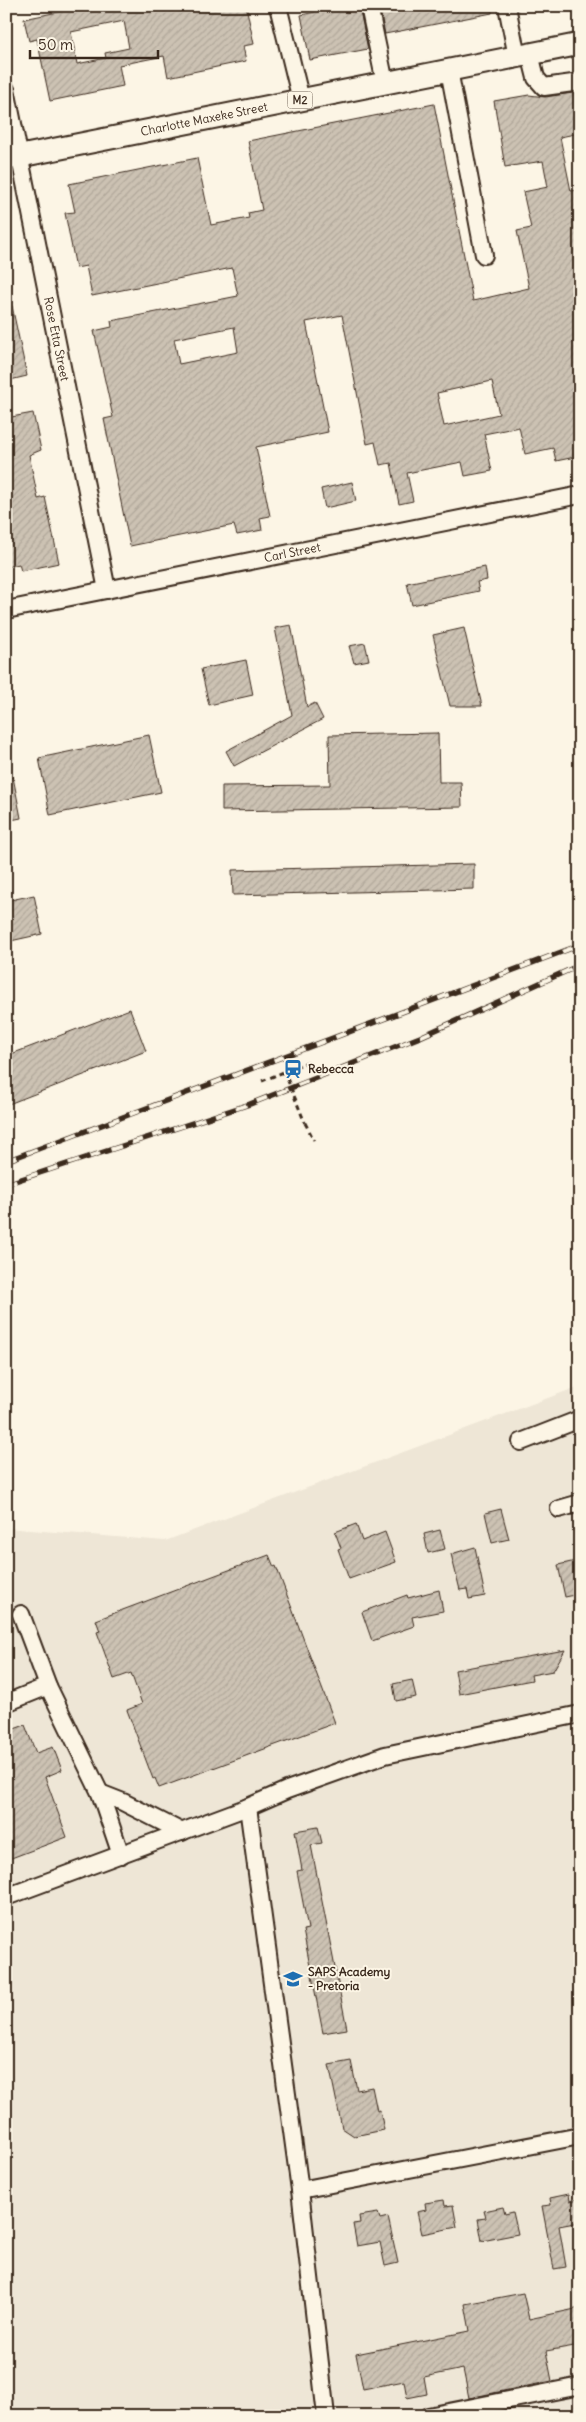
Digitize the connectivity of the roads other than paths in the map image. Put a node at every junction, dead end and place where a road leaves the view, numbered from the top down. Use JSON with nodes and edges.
{"nodes":[{"id":1,"x":278,"y":6,"type":"edge"},
{"id":2,"x":369,"y":6,"type":"edge"},
{"id":3,"x":508,"y":6,"type":"edge"},
{"id":4,"x":580,"y":44,"type":"edge"},
{"id":5,"x":524,"y":55,"type":"junction"},
{"id":6,"x":449,"y":70,"type":"junction"},
{"id":7,"x":580,"y":82,"type":"edge"},
{"id":8,"x":385,"y":83,"type":"junction"},
{"id":9,"x":6,"y":88,"type":"edge"},
{"id":10,"x":300,"y":100,"type":"junction"},
{"id":11,"x":13,"y":157,"type":"edge"},
{"id":12,"x":484,"y":255,"type":"dead end"},
{"id":13,"x":580,"y":495,"type":"edge"},
{"id":14,"x":107,"y":590,"type":"junction"},
{"id":15,"x":6,"y":610,"type":"edge"},
{"id":16,"x":580,"y":1419,"type":"edge"},
{"id":17,"x":521,"y":1442,"type":"dead end"},
{"id":18,"x":580,"y":1503,"type":"edge"},
{"id":19,"x":559,"y":1509,"type":"dead end"},
{"id":20,"x":20,"y":1614,"type":"dead end"},
{"id":21,"x":48,"y":1686,"type":"junction"},
{"id":22,"x":6,"y":1703,"type":"edge"},
{"id":23,"x":580,"y":1714,"type":"edge"},
{"id":24,"x":100,"y":1793,"type":"junction"},
{"id":25,"x":248,"y":1807,"type":"junction"},
{"id":26,"x":182,"y":1832,"type":"junction"},
{"id":27,"x":120,"y":1855,"type":"junction"},
{"id":28,"x":6,"y":1897,"type":"edge"},
{"id":29,"x":580,"y":2136,"type":"edge"},
{"id":30,"x":300,"y":2190,"type":"junction"},
{"id":31,"x":580,"y":2386,"type":"edge"},
{"id":32,"x":326,"y":2416,"type":"edge"},
{"id":33,"x":428,"y":2416,"type":"edge"}],
"edges":[{"from":1,"to":10,"type":"street"},
{"from":2,"to":8,"type":"street"},
{"from":3,"to":5,"type":"street"},
{"from":4,"to":5,"type":"main road","name":"Charlotte Maxeke Street","number":"M2"},
{"from":5,"to":6,"type":"main road","name":"Charlotte Maxeke Street","number":"M2"},
{"from":5,"to":7,"type":"street"},
{"from":6,"to":8,"type":"main road","name":"Charlotte Maxeke Street","number":"M2"},
{"from":6,"to":12,"type":"street"},
{"from":8,"to":10,"type":"main road","name":"Charlotte Maxeke Street","number":"M2"},
{"from":9,"to":11,"type":"street","name":"Rose Etta Street"},
{"from":10,"to":11,"type":"main road","name":"Charlotte Maxeke Street","number":"M2"},
{"from":11,"to":14,"type":"street","name":"Rose Etta Street"},
{"from":13,"to":14,"type":"street","name":"Carl Street"},
{"from":14,"to":15,"type":"street","name":"Carl Street"},
{"from":16,"to":17,"type":"street"},
{"from":18,"to":19,"type":"street"},
{"from":20,"to":21,"type":"street"},
{"from":21,"to":22,"type":"street"},
{"from":21,"to":24,"type":"street"},
{"from":23,"to":25,"type":"street"},
{"from":24,"to":26,"type":"street"},
{"from":24,"to":27,"type":"street"},
{"from":25,"to":26,"type":"street"},
{"from":25,"to":30,"type":"street"},
{"from":26,"to":27,"type":"street"},
{"from":27,"to":28,"type":"street"},
{"from":29,"to":30,"type":"street"},
{"from":30,"to":32,"type":"street"},
{"from":31,"to":33,"type":"street"}]}
